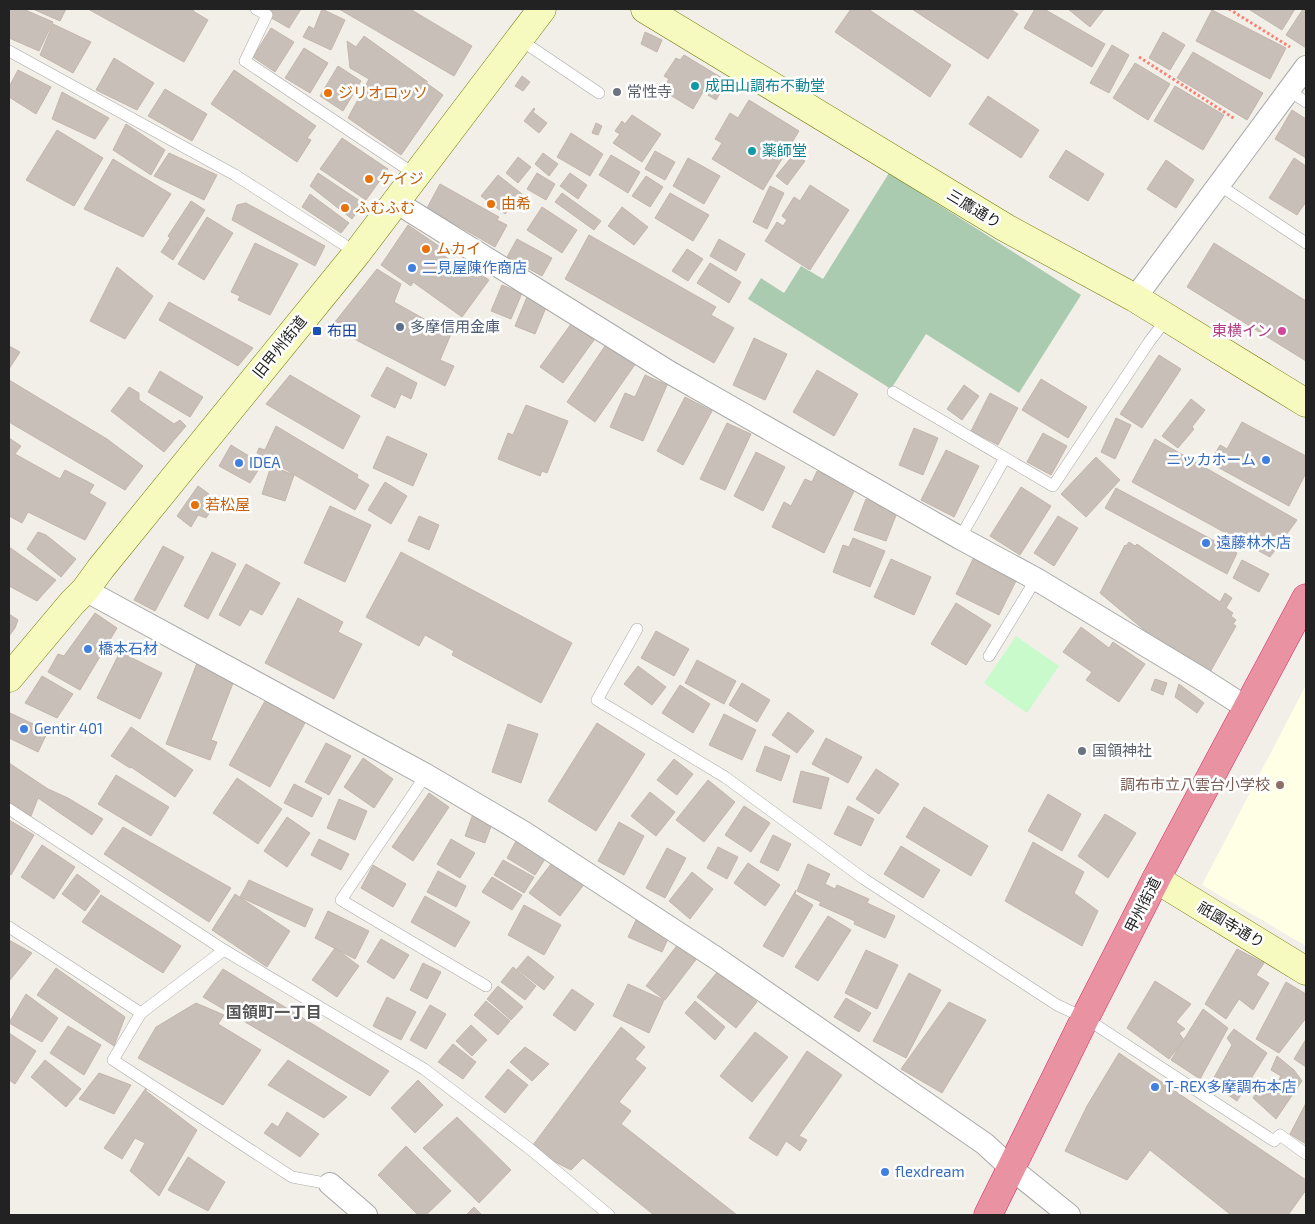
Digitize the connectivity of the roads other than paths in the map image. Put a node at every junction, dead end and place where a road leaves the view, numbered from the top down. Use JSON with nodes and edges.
{"nodes":[{"id":1,"x":256,"y":9,"type":"edge"},
{"id":2,"x":542,"y":9,"type":"edge"},
{"id":3,"x":645,"y":9,"type":"edge"},
{"id":4,"x":519,"y":39,"type":"junction"},
{"id":5,"x":9,"y":51,"type":"edge"},
{"id":6,"x":1306,"y":67,"type":"edge"},
{"id":7,"x":599,"y":93,"type":"dead end"},
{"id":8,"x":1298,"y":96,"type":"edge"},
{"id":9,"x":416,"y":175,"type":"junction"},
{"id":10,"x":1219,"y":185,"type":"junction"},
{"id":11,"x":396,"y":202,"type":"junction"},
{"id":12,"x":1306,"y":244,"type":"edge"},
{"id":13,"x":357,"y":253,"type":"junction"},
{"id":14,"x":1135,"y":298,"type":"junction"},
{"id":15,"x":1168,"y":317,"type":"junction"},
{"id":16,"x":893,"y":392,"type":"dead end"},
{"id":17,"x":1306,"y":403,"type":"edge"},
{"id":18,"x":1005,"y":458,"type":"junction"},
{"id":19,"x":960,"y":538,"type":"junction"},
{"id":20,"x":1036,"y":579,"type":"junction"},
{"id":21,"x":86,"y":590,"type":"junction"},
{"id":22,"x":1306,"y":598,"type":"edge"},
{"id":23,"x":637,"y":629,"type":"dead end"},
{"id":24,"x":989,"y":656,"type":"dead end"},
{"id":25,"x":9,"y":678,"type":"edge"},
{"id":26,"x":1246,"y":708,"type":"junction"},
{"id":27,"x":426,"y":775,"type":"junction"},
{"id":28,"x":9,"y":809,"type":"edge"},
{"id":29,"x":1156,"y":879,"type":"junction"},
{"id":30,"x":9,"y":927,"type":"edge"},
{"id":31,"x":224,"y":950,"type":"junction"},
{"id":32,"x":1306,"y":971,"type":"edge"},
{"id":33,"x":486,"y":986,"type":"dead end"},
{"id":34,"x":141,"y":1013,"type":"junction"},
{"id":35,"x":1085,"y":1018,"type":"junction"},
{"id":36,"x":1306,"y":1154,"type":"edge"},
{"id":37,"x":1012,"y":1169,"type":"junction"},
{"id":38,"x":330,"y":1184,"type":"joint"},
{"id":39,"x":366,"y":1215,"type":"edge"},
{"id":40,"x":609,"y":1215,"type":"edge"},
{"id":41,"x":988,"y":1215,"type":"edge"},
{"id":42,"x":1069,"y":1215,"type":"edge"}],
"edges":[{"from":1,"to":9,"type":"lane"},
{"from":2,"to":4,"type":"main road","name":"旧甲州街道"},
{"from":3,"to":14,"type":"main road","name":"三鷹通り"},
{"from":4,"to":7,"type":"lane"},
{"from":4,"to":9,"type":"main road","name":"旧甲州街道"},
{"from":5,"to":13,"type":"lane"},
{"from":6,"to":8,"type":"street"},
{"from":8,"to":10,"type":"street"},
{"from":9,"to":11,"type":"main road","name":"旧甲州街道"},
{"from":10,"to":12,"type":"lane"},
{"from":10,"to":14,"type":"street"},
{"from":11,"to":13,"type":"main road","name":"旧甲州街道"},
{"from":11,"to":19,"type":"street"},
{"from":13,"to":21,"type":"main road","name":"旧甲州街道"},
{"from":14,"to":15,"type":"main road","name":"三鷹通り"},
{"from":15,"to":17,"type":"main road","name":"三鷹通り"},
{"from":15,"to":18,"type":"lane"},
{"from":16,"to":18,"type":"lane"},
{"from":18,"to":19,"type":"lane"},
{"from":19,"to":20,"type":"street"},
{"from":20,"to":24,"type":"lane"},
{"from":20,"to":26,"type":"street"},
{"from":21,"to":25,"type":"main road","name":"旧甲州街道"},
{"from":21,"to":27,"type":"street"},
{"from":22,"to":26,"type":"highway","name":"甲州街道"},
{"from":23,"to":35,"type":"lane"},
{"from":26,"to":29,"type":"highway","name":"甲州街道"},
{"from":27,"to":33,"type":"lane"},
{"from":27,"to":37,"type":"street"},
{"from":28,"to":31,"type":"lane"},
{"from":29,"to":32,"type":"main road","name":"祇園寺通り"},
{"from":29,"to":35,"type":"highway","name":"甲州街道"},
{"from":30,"to":34,"type":"lane"},
{"from":31,"to":34,"type":"lane"},
{"from":31,"to":40,"type":"lane"},
{"from":34,"to":38,"type":"lane"},
{"from":35,"to":36,"type":"lane"},
{"from":35,"to":37,"type":"highway","name":"甲州街道"},
{"from":37,"to":41,"type":"highway","name":"甲州街道"},
{"from":37,"to":42,"type":"street"},
{"from":38,"to":39,"type":"street"}]}
